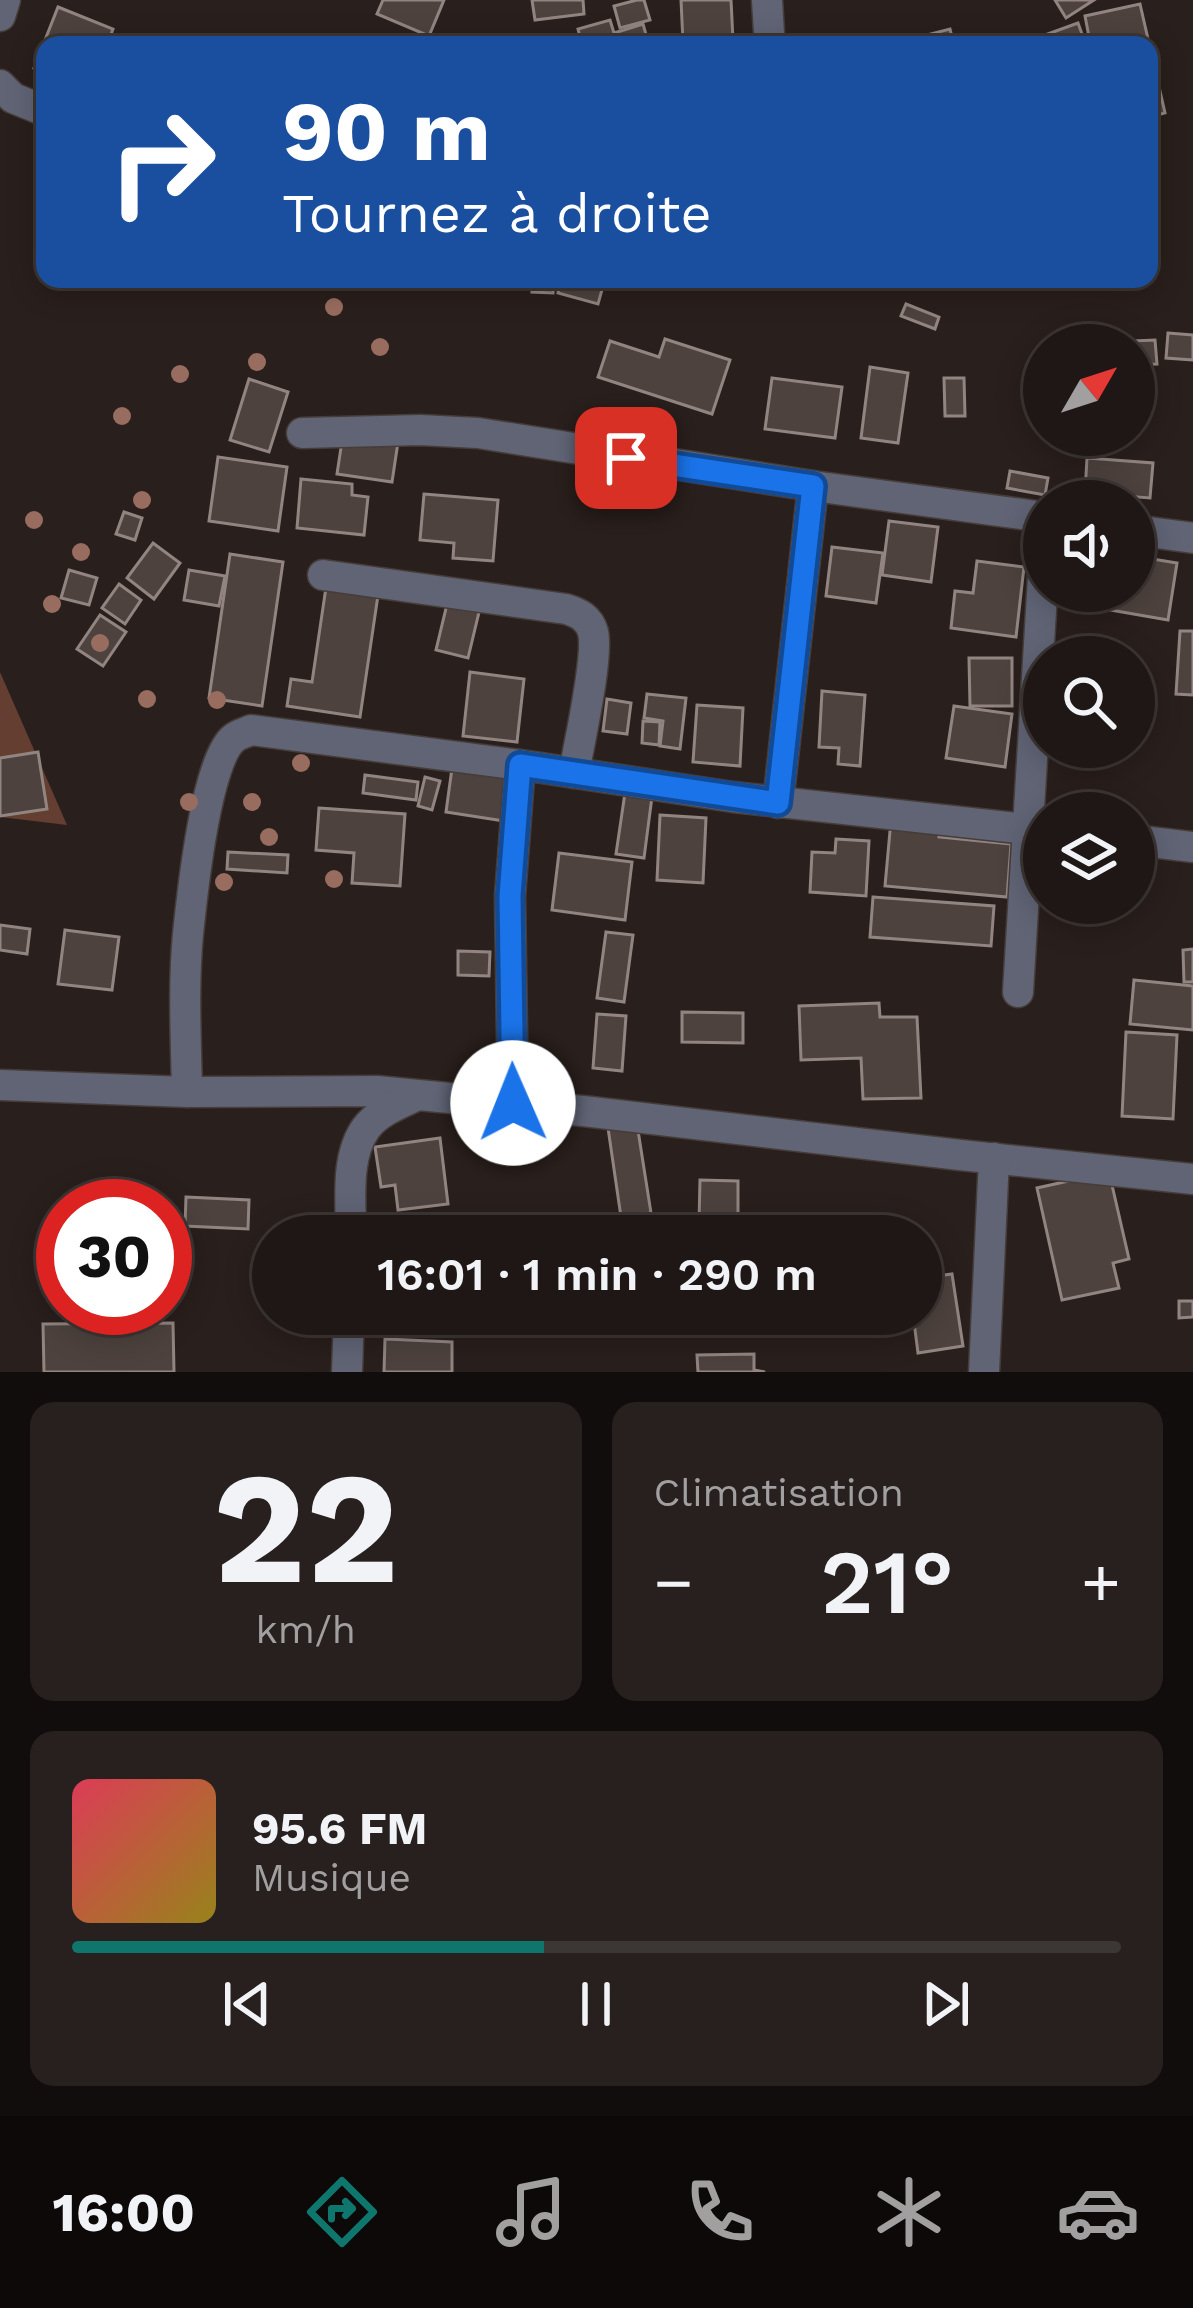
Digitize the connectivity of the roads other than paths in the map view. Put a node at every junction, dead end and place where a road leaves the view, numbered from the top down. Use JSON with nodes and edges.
{"nodes":[{"id":1,"x":5,"y":0,"type":"edge"},
{"id":2,"x":767,"y":0,"type":"edge"},
{"id":3,"x":0,"y":16,"type":"edge"},
{"id":4,"x":769,"y":33,"type":"dead end"},
{"id":5,"x":0,"y":85,"type":"edge"},
{"id":6,"x":36,"y":107,"type":"edge"},
{"id":7,"x":302,"y":434,"type":"dead end"},
{"id":8,"x":813,"y":486,"type":"junction"},
{"id":9,"x":1023,"y":514,"type":"edge"},
{"id":10,"x":1155,"y":533,"type":"edge"},
{"id":11,"x":1193,"y":538,"type":"edge"},
{"id":12,"x":323,"y":575,"type":"dead end"},
{"id":13,"x":1043,"y":612,"type":"edge"},
{"id":14,"x":520,"y":765,"type":"junction"},
{"id":15,"x":574,"y":773,"type":"junction"},
{"id":16,"x":1038,"y":792,"type":"edge"},
{"id":17,"x":778,"y":803,"type":"junction"},
{"id":18,"x":1023,"y":829,"type":"edge"},
{"id":19,"x":1155,"y":843,"type":"edge"},
{"id":20,"x":1193,"y":847,"type":"edge"},
{"id":21,"x":1026,"y":924,"type":"edge"},
{"id":22,"x":1018,"y":992,"type":"dead end"},
{"id":23,"x":0,"y":1085,"type":"edge"},
{"id":24,"x":187,"y":1092,"type":"junction"},
{"id":25,"x":416,"y":1096,"type":"junction"},
{"id":26,"x":513,"y":1103,"type":"junction"},
{"id":27,"x":994,"y":1159,"type":"junction"},
{"id":28,"x":1193,"y":1179,"type":"edge"},
{"id":29,"x":351,"y":1215,"type":"edge"},
{"id":30,"x":348,"y":1335,"type":"edge"},
{"id":31,"x":347,"y":1372,"type":"edge"},
{"id":32,"x":984,"y":1372,"type":"edge"}],
"edges":[{"from":1,"to":3,"type":"street"},
{"from":2,"to":4,"type":"street"},
{"from":5,"to":6,"type":"street"},
{"from":7,"to":8,"type":"street"},
{"from":8,"to":9,"type":"street"},
{"from":8,"to":17,"type":"street"},
{"from":10,"to":11,"type":"street"},
{"from":12,"to":15,"type":"street"},
{"from":13,"to":16,"type":"street"},
{"from":14,"to":15,"type":"street"},
{"from":14,"to":24,"type":"street"},
{"from":14,"to":26,"type":"street"},
{"from":15,"to":17,"type":"street"},
{"from":17,"to":18,"type":"street"},
{"from":19,"to":20,"type":"street"},
{"from":21,"to":22,"type":"street"},
{"from":23,"to":24,"type":"street"},
{"from":24,"to":25,"type":"street"},
{"from":25,"to":26,"type":"street"},
{"from":25,"to":29,"type":"street"},
{"from":26,"to":27,"type":"street"},
{"from":27,"to":28,"type":"street"},
{"from":27,"to":32,"type":"street"},
{"from":30,"to":31,"type":"street"}]}
